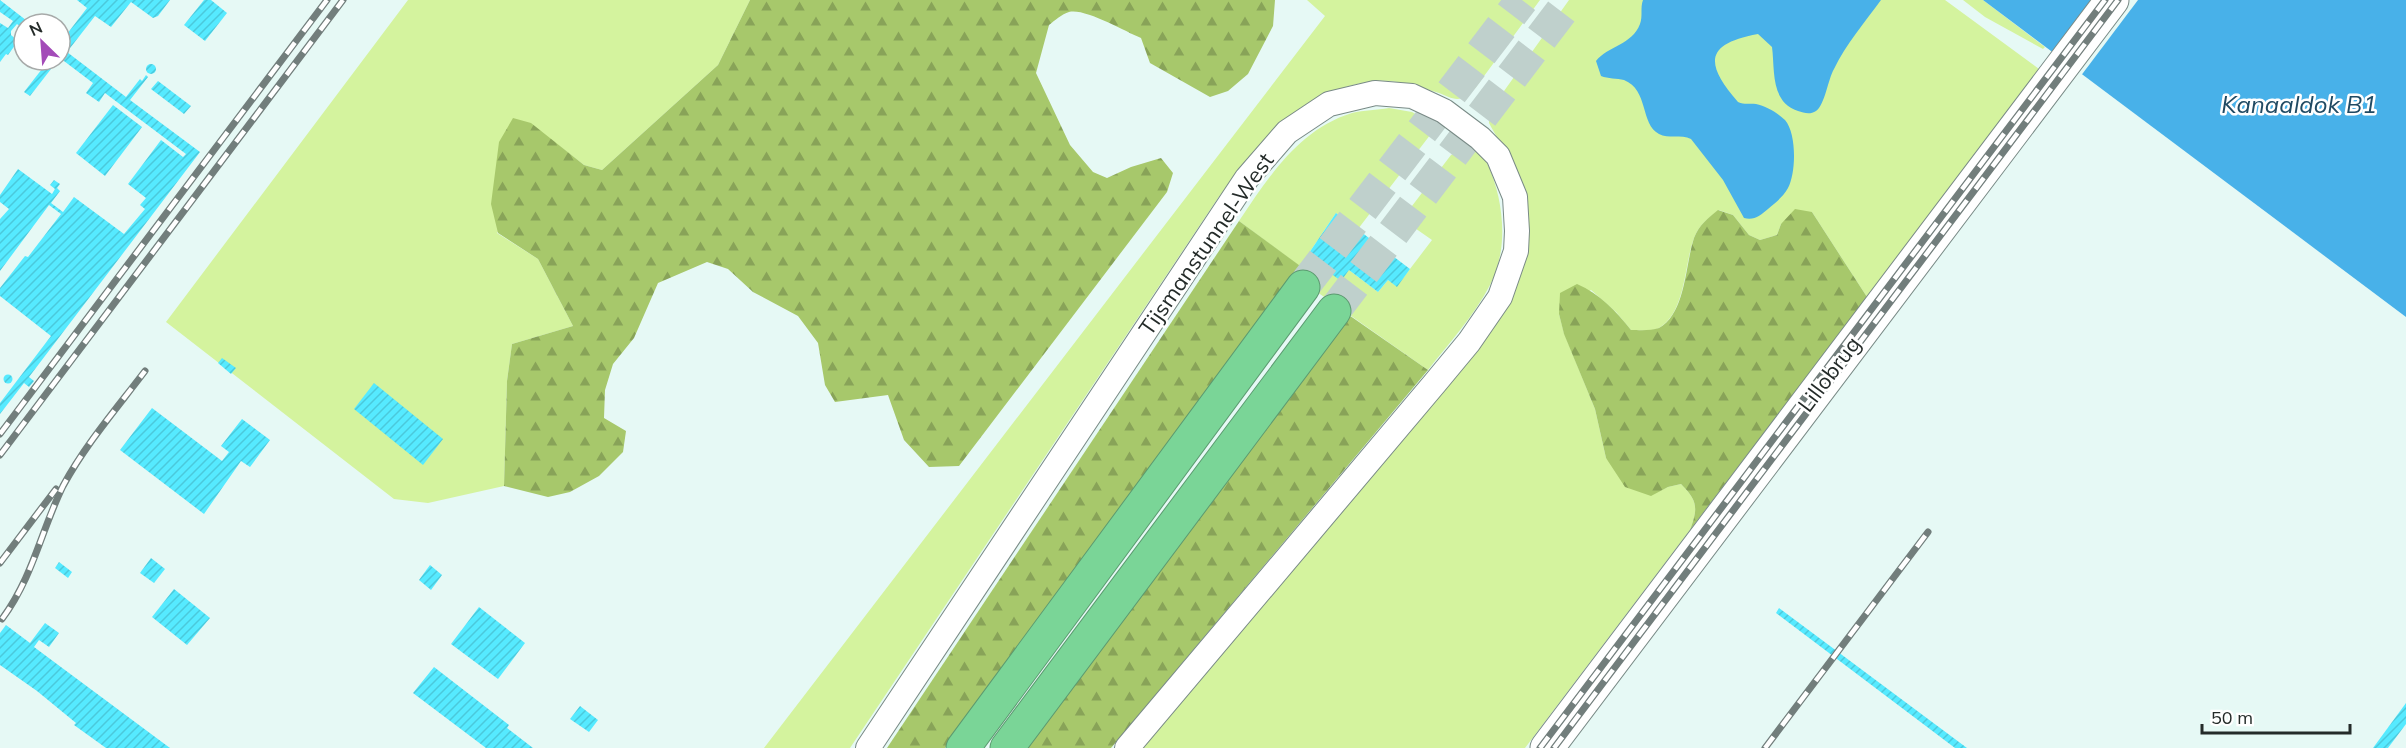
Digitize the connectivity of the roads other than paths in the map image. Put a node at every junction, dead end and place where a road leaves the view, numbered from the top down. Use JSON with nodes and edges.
{"nodes":[{"id":1,"x":2112,"y":0,"type":"edge"},
{"id":2,"x":1304,"y":287,"type":"tunnel mouth"},
{"id":3,"x":1335,"y":311,"type":"tunnel mouth"},
{"id":4,"x":868,"y":748,"type":"edge"},
{"id":5,"x":963,"y":748,"type":"edge"},
{"id":6,"x":1007,"y":748,"type":"edge"},
{"id":7,"x":1127,"y":748,"type":"edge"},
{"id":8,"x":1547,"y":748,"type":"edge"}],
"edges":[{"from":1,"to":8,"type":"street","name":"Lillobrug"},
{"from":2,"to":5,"type":"highway"},
{"from":3,"to":6,"type":"highway"},
{"from":4,"to":7,"type":"street","name":"Tijsmanstunnel-West"}]}
